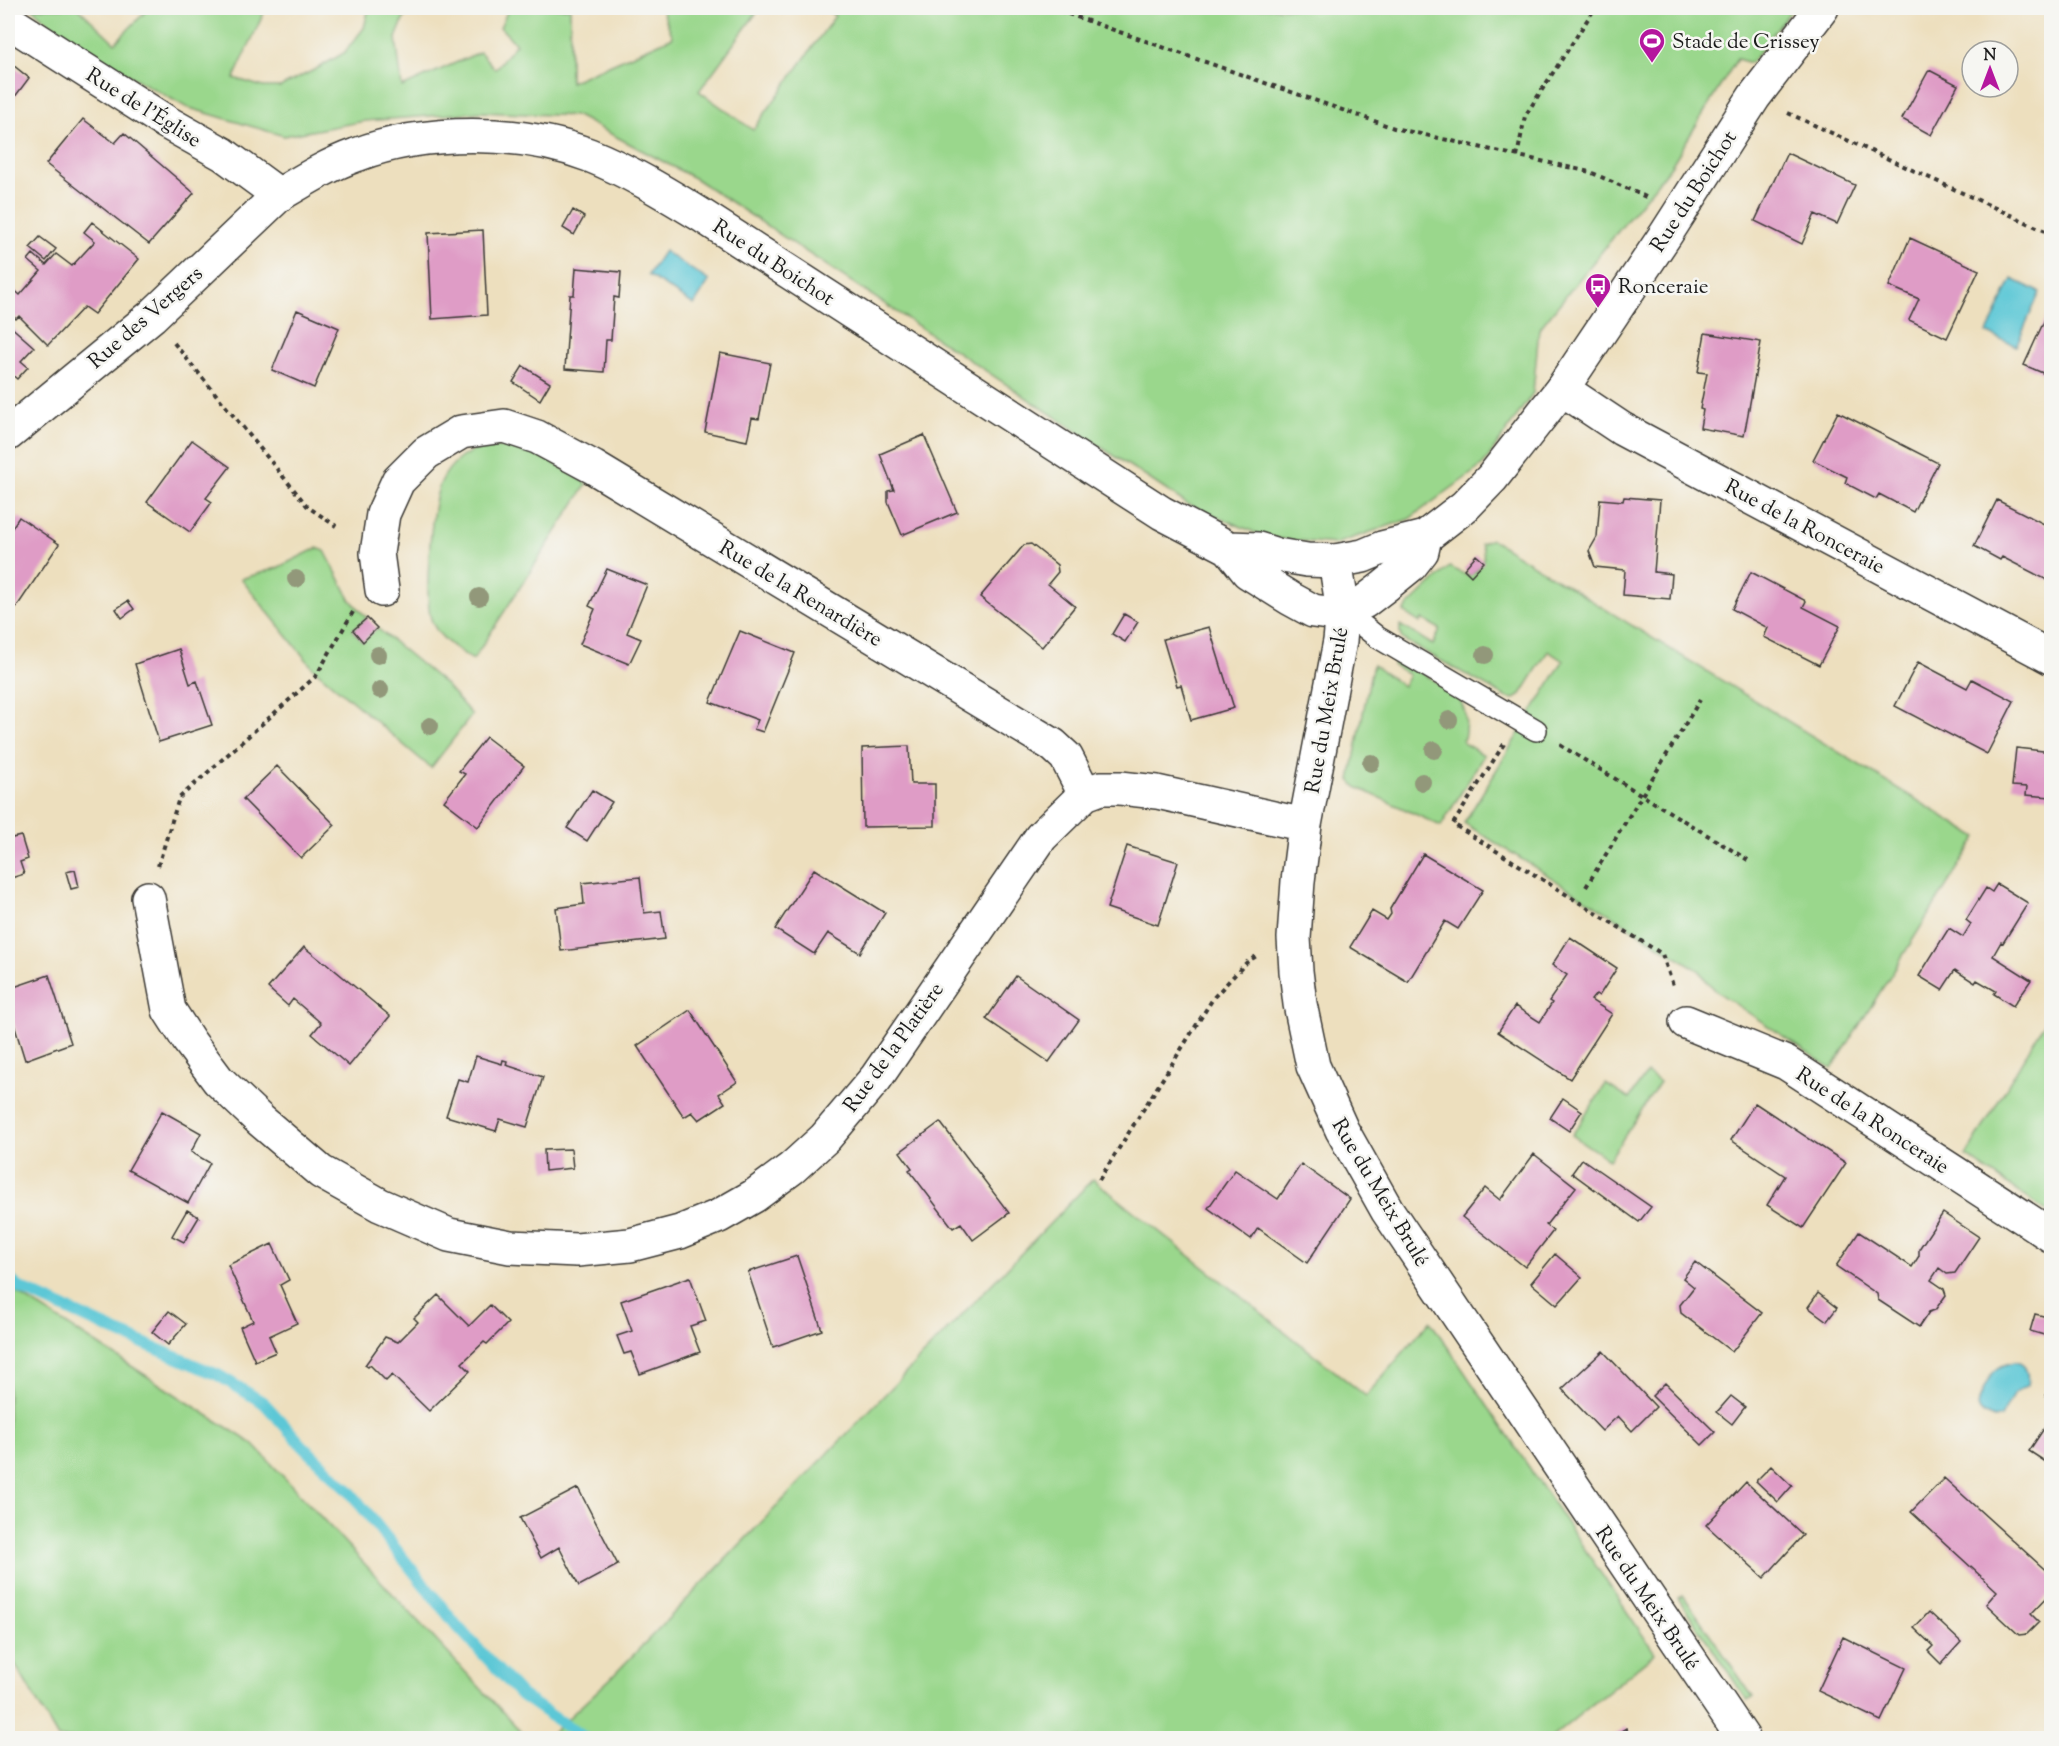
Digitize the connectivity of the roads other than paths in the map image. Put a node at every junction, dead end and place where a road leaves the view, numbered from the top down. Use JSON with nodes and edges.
{"nodes":[{"id":1,"x":1822,"y":8,"type":"edge"},
{"id":2,"x":8,"y":21,"type":"edge"},
{"id":3,"x":279,"y":195,"type":"junction"},
{"id":4,"x":1562,"y":390,"type":"junction"},
{"id":5,"x":8,"y":434,"type":"edge"},
{"id":6,"x":1425,"y":537,"type":"junction"},
{"id":7,"x":1229,"y":548,"type":"junction"},
{"id":8,"x":1335,"y":561,"type":"junction"},
{"id":9,"x":382,"y":590,"type":"road end"},
{"id":10,"x":1342,"y":610,"type":"junction"},
{"id":11,"x":2052,"y":658,"type":"edge"},
{"id":12,"x":1527,"y":725,"type":"road end"},
{"id":13,"x":1085,"y":794,"type":"junction"},
{"id":14,"x":1305,"y":825,"type":"junction"},
{"id":15,"x":148,"y":898,"type":"road end"},
{"id":16,"x":1686,"y":1022,"type":"road end"},
{"id":17,"x":2052,"y":1236,"type":"edge"},
{"id":18,"x":1743,"y":1738,"type":"edge"}],
"edges":[{"from":1,"to":4,"type":"street","name":"Rue du Boichot"},
{"from":2,"to":3,"type":"street","name":"Rue de l'Église"},
{"from":3,"to":5,"type":"street","name":"Rue des Vergers"},
{"from":3,"to":7,"type":"street","name":"Rue du Boichot"},
{"from":4,"to":6,"type":"street","name":"Rue du Boichot"},
{"from":4,"to":11,"type":"street","name":"Rue de la Ronceraie"},
{"from":6,"to":8,"type":"street","name":"Rue du Boichot"},
{"from":6,"to":10,"type":"street","name":"Rue du Boichot"},
{"from":7,"to":8,"type":"street","name":"Rue du Boichot"},
{"from":7,"to":10,"type":"street","name":"Rue du Boichot"},
{"from":8,"to":10,"type":"street","name":"Rue du Meix Brulé"},
{"from":9,"to":13,"type":"street","name":"Rue de la Renardière"},
{"from":10,"to":12,"type":"lane"},
{"from":10,"to":14,"type":"street","name":"Rue du Meix Brulé"},
{"from":13,"to":14,"type":"street"},
{"from":13,"to":15,"type":"street","name":"Rue de la Platière"},
{"from":14,"to":18,"type":"street","name":"Rue du Meix Brulé"},
{"from":16,"to":17,"type":"street","name":"Rue de la Ronceraie"}]}
